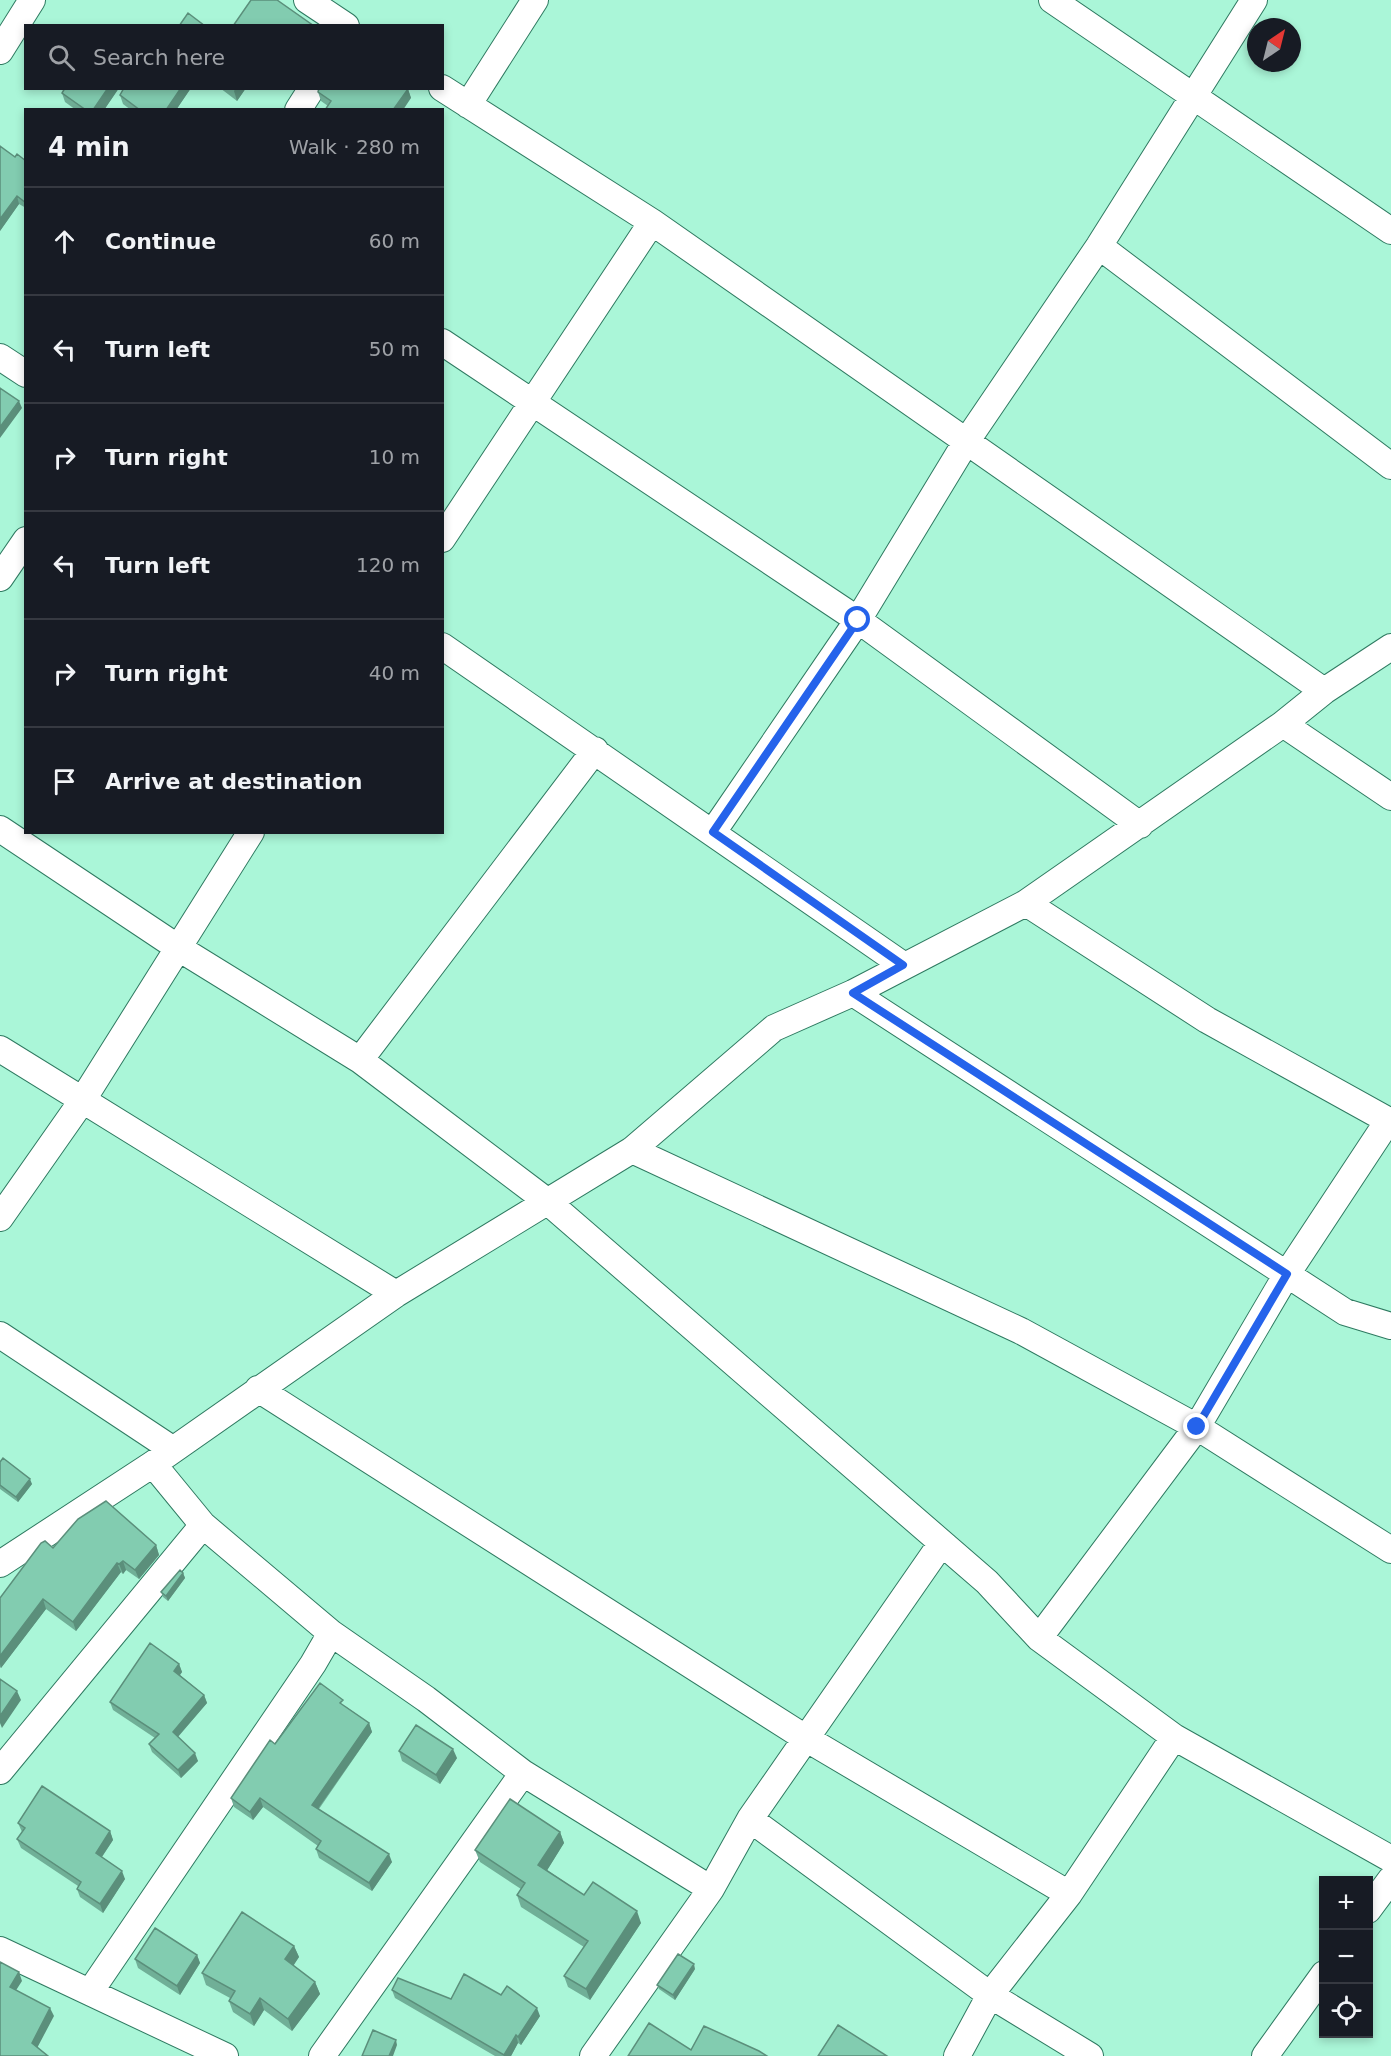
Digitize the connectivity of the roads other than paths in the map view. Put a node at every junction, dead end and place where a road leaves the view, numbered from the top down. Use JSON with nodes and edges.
{"nodes":[{"id":1,"x":32,"y":0,"type":"edge"},
{"id":2,"x":308,"y":0,"type":"edge"},
{"id":3,"x":535,"y":0,"type":"edge"},
{"id":4,"x":1052,"y":0,"type":"edge"},
{"id":5,"x":1254,"y":0,"type":"edge"},
{"id":6,"x":343,"y":24,"type":"edge"},
{"id":7,"x":0,"y":51,"type":"edge"},
{"id":8,"x":444,"y":89,"type":"edge"},
{"id":9,"x":311,"y":90,"type":"edge"},
{"id":10,"x":1193,"y":94,"type":"junction"},
{"id":11,"x":468,"y":105,"type":"junction"},
{"id":12,"x":299,"y":108,"type":"edge"},
{"id":13,"x":652,"y":222,"type":"junction"},
{"id":14,"x":1391,"y":231,"type":"edge"},
{"id":15,"x":1099,"y":246,"type":"junction"},
{"id":16,"x":444,"y":343,"type":"edge"},
{"id":17,"x":0,"y":357,"type":"edge"},
{"id":18,"x":24,"y":373,"type":"edge"},
{"id":19,"x":533,"y":405,"type":"junction"},
{"id":20,"x":966,"y":442,"type":"junction"},
{"id":21,"x":1391,"y":466,"type":"edge"},
{"id":22,"x":444,"y":536,"type":"edge"},
{"id":23,"x":24,"y":543,"type":"edge"},
{"id":24,"x":0,"y":578,"type":"edge"},
{"id":25,"x":858,"y":620,"type":"junction"},
{"id":26,"x":444,"y":647,"type":"edge"},
{"id":27,"x":1391,"y":647,"type":"edge"},
{"id":28,"x":1324,"y":690,"type":"junction"},
{"id":29,"x":1283,"y":724,"type":"junction"},
{"id":30,"x":595,"y":750,"type":"junction"},
{"id":31,"x":1391,"y":797,"type":"edge"},
{"id":32,"x":1140,"y":825,"type":"junction"},
{"id":33,"x":0,"y":829,"type":"edge"},
{"id":34,"x":713,"y":832,"type":"junction"},
{"id":35,"x":250,"y":834,"type":"edge"},
{"id":36,"x":1026,"y":903,"type":"junction"},
{"id":37,"x":177,"y":946,"type":"junction"},
{"id":38,"x":903,"y":965,"type":"junction"},
{"id":39,"x":853,"y":993,"type":"junction"},
{"id":40,"x":0,"y":1049,"type":"edge"},
{"id":41,"x":360,"y":1060,"type":"junction"},
{"id":42,"x":82,"y":1101,"type":"junction"},
{"id":43,"x":1390,"y":1121,"type":"edge"},
{"id":44,"x":632,"y":1150,"type":"junction"},
{"id":45,"x":548,"y":1202,"type":"junction"},
{"id":46,"x":0,"y":1218,"type":"edge"},
{"id":47,"x":1287,"y":1274,"type":"junction"},
{"id":48,"x":396,"y":1294,"type":"junction"},
{"id":49,"x":1391,"y":1326,"type":"edge"},
{"id":50,"x":0,"y":1335,"type":"edge"},
{"id":51,"x":258,"y":1389,"type":"junction"},
{"id":52,"x":1197,"y":1427,"type":"junction"},
{"id":53,"x":163,"y":1457,"type":"junction"},
{"id":54,"x":203,"y":1525,"type":"junction"},
{"id":55,"x":941,"y":1544,"type":"junction"},
{"id":56,"x":1391,"y":1550,"type":"edge"},
{"id":57,"x":0,"y":1564,"type":"edge"},
{"id":58,"x":331,"y":1633,"type":"junction"},
{"id":59,"x":1039,"y":1638,"type":"junction"},
{"id":60,"x":1174,"y":1737,"type":"junction"},
{"id":61,"x":807,"y":1739,"type":"junction"},
{"id":62,"x":0,"y":1771,"type":"edge"},
{"id":63,"x":523,"y":1773,"type":"junction"},
{"id":64,"x":750,"y":1819,"type":"junction"},
{"id":65,"x":1391,"y":1859,"type":"edge"},
{"id":66,"x":1391,"y":1879,"type":"edge"},
{"id":67,"x":711,"y":1889,"type":"junction"},
{"id":68,"x":1069,"y":1894,"type":"junction"},
{"id":69,"x":1373,"y":1903,"type":"edge"},
{"id":70,"x":0,"y":1950,"type":"edge"},
{"id":71,"x":1319,"y":1980,"type":"edge"},
{"id":72,"x":90,"y":1992,"type":"junction"},
{"id":73,"x":990,"y":1995,"type":"junction"},
{"id":74,"x":225,"y":2056,"type":"edge"},
{"id":75,"x":322,"y":2056,"type":"edge"},
{"id":76,"x":593,"y":2056,"type":"edge"},
{"id":77,"x":957,"y":2056,"type":"edge"},
{"id":78,"x":1090,"y":2056,"type":"edge"},
{"id":79,"x":1265,"y":2056,"type":"edge"}],
"edges":[{"from":1,"to":7,"type":"street"},
{"from":2,"to":6,"type":"street"},
{"from":3,"to":11,"type":"street"},
{"from":4,"to":10,"type":"street"},
{"from":5,"to":10,"type":"street"},
{"from":8,"to":11,"type":"street"},
{"from":9,"to":12,"type":"street"},
{"from":10,"to":14,"type":"street"},
{"from":10,"to":15,"type":"street"},
{"from":11,"to":13,"type":"street"},
{"from":13,"to":19,"type":"street"},
{"from":13,"to":20,"type":"street"},
{"from":15,"to":20,"type":"street"},
{"from":15,"to":21,"type":"street"},
{"from":16,"to":19,"type":"street"},
{"from":17,"to":18,"type":"street"},
{"from":19,"to":22,"type":"street"},
{"from":19,"to":25,"type":"street"},
{"from":20,"to":25,"type":"street"},
{"from":20,"to":28,"type":"street"},
{"from":23,"to":24,"type":"street"},
{"from":25,"to":32,"type":"street"},
{"from":25,"to":34,"type":"street"},
{"from":26,"to":30,"type":"street"},
{"from":27,"to":28,"type":"street"},
{"from":28,"to":29,"type":"street"},
{"from":29,"to":31,"type":"street"},
{"from":29,"to":32,"type":"street"},
{"from":30,"to":34,"type":"street"},
{"from":30,"to":41,"type":"street"},
{"from":32,"to":36,"type":"street"},
{"from":33,"to":37,"type":"street"},
{"from":34,"to":38,"type":"street"},
{"from":35,"to":37,"type":"street"},
{"from":36,"to":38,"type":"street"},
{"from":36,"to":43,"type":"street"},
{"from":37,"to":41,"type":"street"},
{"from":37,"to":42,"type":"street"},
{"from":38,"to":39,"type":"street"},
{"from":39,"to":44,"type":"street"},
{"from":39,"to":47,"type":"street"},
{"from":40,"to":42,"type":"street"},
{"from":41,"to":45,"type":"street"},
{"from":42,"to":46,"type":"street"},
{"from":42,"to":48,"type":"street"},
{"from":43,"to":47,"type":"street"},
{"from":44,"to":45,"type":"street"},
{"from":44,"to":52,"type":"street"},
{"from":45,"to":48,"type":"street"},
{"from":45,"to":55,"type":"street"},
{"from":47,"to":49,"type":"street"},
{"from":47,"to":52,"type":"street"},
{"from":48,"to":51,"type":"street"},
{"from":50,"to":53,"type":"street"},
{"from":51,"to":53,"type":"street"},
{"from":51,"to":61,"type":"street"},
{"from":52,"to":56,"type":"street"},
{"from":52,"to":59,"type":"street"},
{"from":53,"to":54,"type":"street"},
{"from":53,"to":57,"type":"street"},
{"from":54,"to":58,"type":"street"},
{"from":54,"to":62,"type":"street"},
{"from":55,"to":59,"type":"street"},
{"from":55,"to":61,"type":"street"},
{"from":58,"to":63,"type":"street"},
{"from":58,"to":72,"type":"street"},
{"from":59,"to":60,"type":"street"},
{"from":60,"to":65,"type":"street"},
{"from":60,"to":68,"type":"street"},
{"from":61,"to":64,"type":"street"},
{"from":61,"to":68,"type":"street"},
{"from":63,"to":67,"type":"street"},
{"from":63,"to":75,"type":"street"},
{"from":64,"to":67,"type":"street"},
{"from":64,"to":73,"type":"street"},
{"from":66,"to":69,"type":"street"},
{"from":67,"to":76,"type":"street"},
{"from":68,"to":73,"type":"street"},
{"from":70,"to":72,"type":"street"},
{"from":71,"to":79,"type":"street"},
{"from":72,"to":74,"type":"street"},
{"from":73,"to":77,"type":"street"},
{"from":73,"to":78,"type":"street"}]}
